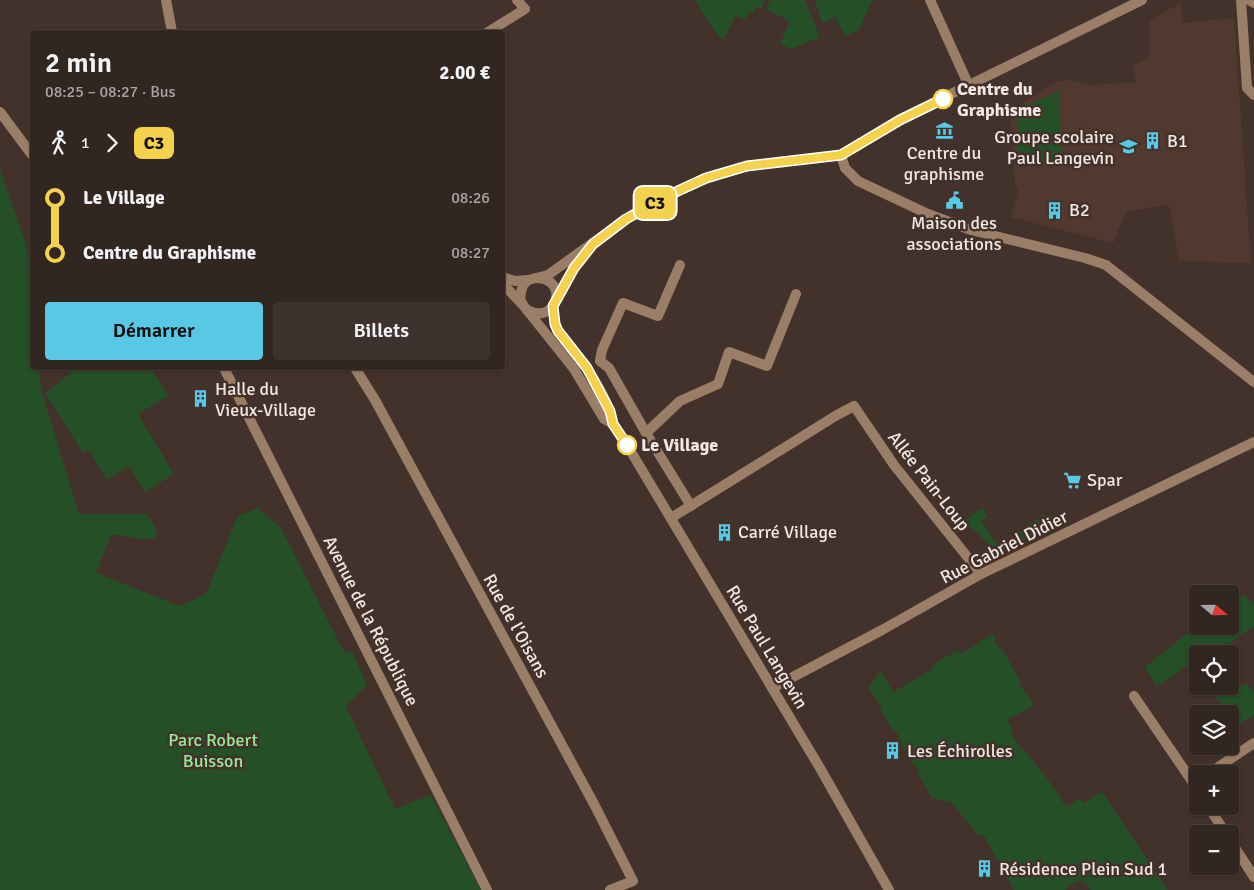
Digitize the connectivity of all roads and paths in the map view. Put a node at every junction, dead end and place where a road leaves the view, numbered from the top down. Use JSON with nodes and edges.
{"nodes":[{"id":1,"x":166,"y":0,"type":"edge"},
{"id":2,"x":517,"y":0,"type":"edge"},
{"id":3,"x":930,"y":0,"type":"edge"},
{"id":4,"x":1125,"y":0,"type":"edge"},
{"id":5,"x":1142,"y":0,"type":"edge"},
{"id":6,"x":1241,"y":0,"type":"edge"},
{"id":7,"x":1249,"y":0,"type":"edge"},
{"id":8,"x":1254,"y":3,"type":"edge"},
{"id":9,"x":1104,"y":19,"type":"junction"},
{"id":10,"x":172,"y":30,"type":"edge"},
{"id":11,"x":491,"y":30,"type":"edge"},
{"id":12,"x":969,"y":86,"type":"junction"},
{"id":13,"x":1254,"y":96,"type":"edge"},
{"id":14,"x":0,"y":112,"type":"edge"},
{"id":15,"x":30,"y":151,"type":"edge"},
{"id":16,"x":841,"y":155,"type":"junction"},
{"id":17,"x":593,"y":244,"type":"junction"},
{"id":18,"x":680,"y":265,"type":"dead end"},
{"id":19,"x":505,"y":278,"type":"edge"},
{"id":20,"x":532,"y":279,"type":"junction"},
{"id":21,"x":505,"y":286,"type":"edge"},
{"id":22,"x":796,"y":294,"type":"dead end"},
{"id":23,"x":555,"y":302,"type":"junction"},
{"id":24,"x":525,"y":308,"type":"junction"},
{"id":25,"x":600,"y":361,"type":"junction"},
{"id":26,"x":587,"y":368,"type":"junction"},
{"id":27,"x":574,"y":369,"type":"junction"},
{"id":28,"x":225,"y":370,"type":"edge"},
{"id":29,"x":357,"y":370,"type":"edge"},
{"id":30,"x":1254,"y":382,"type":"edge"},
{"id":31,"x":613,"y":424,"type":"junction"},
{"id":32,"x":646,"y":433,"type":"junction"},
{"id":33,"x":1254,"y":442,"type":"edge"},
{"id":34,"x":691,"y":506,"type":"junction"},
{"id":35,"x":671,"y":518,"type":"junction"},
{"id":36,"x":981,"y":574,"type":"junction"},
{"id":37,"x":772,"y":688,"type":"junction"},
{"id":38,"x":1134,"y":696,"type":"dead end"},
{"id":39,"x":1254,"y":743,"type":"edge"},
{"id":40,"x":1221,"y":765,"type":"edge"},
{"id":41,"x":1189,"y":775,"type":"edge"},
{"id":42,"x":1239,"y":854,"type":"edge"},
{"id":43,"x":1254,"y":877,"type":"edge"},
{"id":44,"x":487,"y":890,"type":"edge"},
{"id":45,"x":610,"y":890,"type":"edge"},
{"id":46,"x":889,"y":890,"type":"edge"}],
"edges":[{"from":1,"to":10,"type":"street"},
{"from":2,"to":11,"type":"street"},
{"from":3,"to":12,"type":"street"},
{"from":4,"to":9,"type":"street"},
{"from":5,"to":9,"type":"street"},
{"from":6,"to":13,"type":"street"},
{"from":7,"to":8,"type":"street"},
{"from":9,"to":12,"type":"street"},
{"from":12,"to":16,"type":"street"},
{"from":14,"to":15,"type":"street"},
{"from":16,"to":17,"type":"street"},
{"from":16,"to":30,"type":"street"},
{"from":17,"to":20,"type":"street"},
{"from":17,"to":23,"type":"street"},
{"from":18,"to":25,"type":"street"},
{"from":19,"to":20,"type":"street"},
{"from":20,"to":23,"type":"street"},
{"from":20,"to":24,"type":"street"},
{"from":21,"to":24,"type":"street","name":"Rue Paul Langevin"},
{"from":22,"to":32,"type":"street"},
{"from":23,"to":24,"type":"street"},
{"from":23,"to":26,"type":"street","name":"Rue Paul Langevin"},
{"from":24,"to":27,"type":"street","name":"Rue Paul Langevin"},
{"from":25,"to":26,"type":"street"},
{"from":25,"to":32,"type":"street"},
{"from":26,"to":27,"type":"street"},
{"from":26,"to":31,"type":"street","name":"Rue Paul Langevin"},
{"from":27,"to":31,"type":"street","name":"Rue Paul Langevin"},
{"from":28,"to":44,"type":"street","name":"Avenue de la République"},
{"from":29,"to":45,"type":"street","name":"Rue de l'Oisans"},
{"from":31,"to":35,"type":"street","name":"Rue Paul Langevin"},
{"from":32,"to":34,"type":"street"},
{"from":33,"to":36,"type":"street","name":"Rue Gabriel Didier"},
{"from":34,"to":35,"type":"street"},
{"from":34,"to":36,"type":"street","name":"Allée Pain-Loup"},
{"from":35,"to":37,"type":"street","name":"Rue Paul Langevin"},
{"from":36,"to":37,"type":"street","name":"Rue Gabriel Didier"},
{"from":37,"to":46,"type":"street","name":"Rue Paul Langevin"},
{"from":38,"to":41,"type":"street"},
{"from":39,"to":40,"type":"street"},
{"from":42,"to":43,"type":"street"}]}
